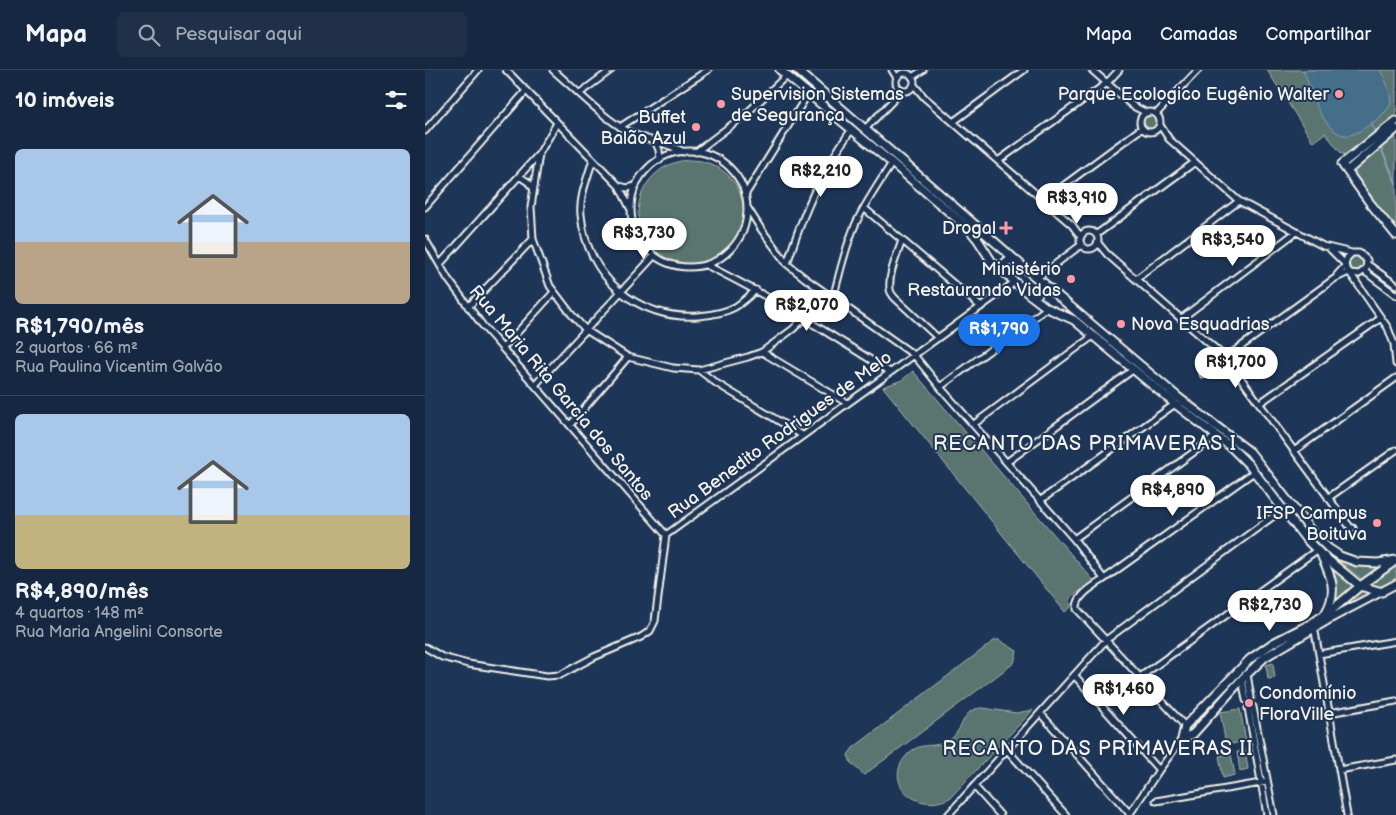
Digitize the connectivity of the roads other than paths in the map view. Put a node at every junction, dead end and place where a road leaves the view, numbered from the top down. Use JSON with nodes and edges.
{"nodes":[{"id":1,"x":478,"y":70,"type":"edge"},
{"id":2,"x":506,"y":70,"type":"edge"},
{"id":3,"x":553,"y":70,"type":"edge"},
{"id":4,"x":611,"y":70,"type":"edge"},
{"id":5,"x":708,"y":70,"type":"edge"},
{"id":6,"x":797,"y":70,"type":"edge"},
{"id":7,"x":893,"y":70,"type":"edge"},
{"id":8,"x":923,"y":70,"type":"edge"},
{"id":9,"x":1024,"y":70,"type":"edge"},
{"id":10,"x":1092,"y":70,"type":"edge"},
{"id":11,"x":1119,"y":70,"type":"edge"},
{"id":12,"x":1198,"y":70,"type":"edge"},
{"id":13,"x":783,"y":73,"type":"edge"},
{"id":14,"x":899,"y":76,"type":"junction"},
{"id":15,"x":913,"y":77,"type":"junction"},
{"id":16,"x":1107,"y":83,"type":"junction"},
{"id":17,"x":914,"y":85,"type":"junction"},
{"id":18,"x":909,"y":90,"type":"junction"},
{"id":19,"x":526,"y":91,"type":"junction"},
{"id":20,"x":902,"y":91,"type":"junction"},
{"id":21,"x":580,"y":93,"type":"junction"},
{"id":22,"x":808,"y":94,"type":"junction"},
{"id":23,"x":924,"y":97,"type":"junction"},
{"id":24,"x":1133,"y":106,"type":"junction"},
{"id":25,"x":1147,"y":113,"type":"junction"},
{"id":26,"x":1156,"y":114,"type":"junction"},
{"id":27,"x":1141,"y":118,"type":"junction"},
{"id":28,"x":1396,"y":121,"type":"edge"},
{"id":29,"x":557,"y":122,"type":"junction"},
{"id":30,"x":953,"y":122,"type":"junction"},
{"id":31,"x":1160,"y":125,"type":"junction"},
{"id":32,"x":620,"y":127,"type":"junction"},
{"id":33,"x":1142,"y":128,"type":"junction"},
{"id":34,"x":852,"y":129,"type":"junction"},
{"id":35,"x":865,"y":129,"type":"junction"},
{"id":36,"x":1396,"y":129,"type":"edge"},
{"id":37,"x":425,"y":131,"type":"edge"},
{"id":38,"x":1155,"y":131,"type":"junction"},
{"id":39,"x":1169,"y":139,"type":"junction"},
{"id":40,"x":656,"y":143,"type":"junction"},
{"id":41,"x":684,"y":152,"type":"junction"},
{"id":42,"x":696,"y":152,"type":"junction"},
{"id":43,"x":539,"y":154,"type":"junction"},
{"id":44,"x":593,"y":160,"type":"junction"},
{"id":45,"x":660,"y":160,"type":"junction"},
{"id":46,"x":998,"y":161,"type":"junction"},
{"id":47,"x":1195,"y":162,"type":"junction"},
{"id":48,"x":893,"y":163,"type":"junction"},
{"id":49,"x":1347,"y":171,"type":"junction"},
{"id":50,"x":519,"y":176,"type":"junction"},
{"id":51,"x":619,"y":186,"type":"junction"},
{"id":52,"x":636,"y":186,"type":"junction"},
{"id":53,"x":533,"y":188,"type":"junction"},
{"id":54,"x":745,"y":195,"type":"junction"},
{"id":55,"x":1044,"y":200,"type":"junction"},
{"id":56,"x":1239,"y":201,"type":"junction"},
{"id":57,"x":747,"y":207,"type":"junction"},
{"id":58,"x":425,"y":208,"type":"edge"},
{"id":59,"x":864,"y":208,"type":"junction"},
{"id":60,"x":631,"y":212,"type":"junction"},
{"id":61,"x":1071,"y":225,"type":"junction"},
{"id":62,"x":1085,"y":232,"type":"junction"},
{"id":63,"x":1296,"y":232,"type":"junction"},
{"id":64,"x":1097,"y":234,"type":"junction"},
{"id":65,"x":1396,"y":235,"type":"edge"},
{"id":66,"x":1081,"y":237,"type":"junction"},
{"id":67,"x":425,"y":239,"type":"edge"},
{"id":68,"x":533,"y":239,"type":"junction"},
{"id":69,"x":902,"y":240,"type":"junction"},
{"id":70,"x":1098,"y":243,"type":"junction"},
{"id":71,"x":1081,"y":245,"type":"junction"},
{"id":72,"x":1093,"y":249,"type":"junction"},
{"id":73,"x":1329,"y":249,"type":"junction"},
{"id":74,"x":1352,"y":253,"type":"junction"},
{"id":75,"x":1107,"y":254,"type":"junction"},
{"id":76,"x":654,"y":256,"type":"junction"},
{"id":77,"x":440,"y":264,"type":"junction"},
{"id":78,"x":787,"y":264,"type":"junction"},
{"id":79,"x":1367,"y":264,"type":"junction"},
{"id":80,"x":706,"y":265,"type":"junction"},
{"id":81,"x":1345,"y":265,"type":"junction"},
{"id":82,"x":1027,"y":270,"type":"junction"},
{"id":83,"x":1003,"y":272,"type":"junction"},
{"id":84,"x":1349,"y":272,"type":"junction"},
{"id":85,"x":1361,"y":273,"type":"junction"},
{"id":86,"x":1037,"y":278,"type":"junction"},
{"id":87,"x":1136,"y":279,"type":"junction"},
{"id":88,"x":1334,"y":279,"type":"junction"},
{"id":89,"x":1015,"y":282,"type":"junction"},
{"id":90,"x":1044,"y":283,"type":"junction"},
{"id":91,"x":1395,"y":284,"type":"edge"},
{"id":92,"x":1359,"y":288,"type":"junction"},
{"id":93,"x":756,"y":290,"type":"junction"},
{"id":94,"x":1390,"y":291,"type":"junction"},
{"id":95,"x":554,"y":292,"type":"junction"},
{"id":96,"x":621,"y":292,"type":"junction"},
{"id":97,"x":1030,"y":295,"type":"junction"},
{"id":98,"x":1396,"y":295,"type":"edge"},
{"id":99,"x":833,"y":298,"type":"junction"},
{"id":100,"x":468,"y":307,"type":"junction"},
{"id":101,"x":981,"y":307,"type":"junction"},
{"id":102,"x":1047,"y":308,"type":"junction"},
{"id":103,"x":804,"y":318,"type":"junction"},
{"id":104,"x":1182,"y":318,"type":"junction"},
{"id":105,"x":1381,"y":318,"type":"junction"},
{"id":106,"x":586,"y":330,"type":"junction"},
{"id":107,"x":1093,"y":336,"type":"junction"},
{"id":108,"x":938,"y":338,"type":"junction"},
{"id":109,"x":503,"y":348,"type":"junction"},
{"id":110,"x":762,"y":352,"type":"junction"},
{"id":111,"x":914,"y":355,"type":"junction"},
{"id":112,"x":628,"y":357,"type":"junction"},
{"id":113,"x":1226,"y":358,"type":"junction"},
{"id":114,"x":1396,"y":364,"type":"edge"},
{"id":115,"x":1134,"y":369,"type":"junction"},
{"id":116,"x":699,"y":370,"type":"junction"},
{"id":117,"x":890,"y":372,"type":"junction"},
{"id":118,"x":1203,"y":374,"type":"dead end"},
{"id":119,"x":1396,"y":378,"type":"edge"},
{"id":120,"x":535,"y":385,"type":"junction"},
{"id":121,"x":940,"y":387,"type":"junction"},
{"id":122,"x":847,"y":403,"type":"junction"},
{"id":123,"x":1260,"y":403,"type":"junction"},
{"id":124,"x":1175,"y":404,"type":"junction"},
{"id":125,"x":973,"y":424,"type":"junction"},
{"id":126,"x":570,"y":425,"type":"junction"},
{"id":127,"x":802,"y":435,"type":"junction"},
{"id":128,"x":1216,"y":436,"type":"junction"},
{"id":129,"x":1396,"y":450,"type":"edge"},
{"id":130,"x":1294,"y":451,"type":"junction"},
{"id":131,"x":1007,"y":462,"type":"junction"},
{"id":132,"x":1254,"y":472,"type":"junction"},
{"id":133,"x":1327,"y":498,"type":"junction"},
{"id":134,"x":1041,"y":500,"type":"junction"},
{"id":135,"x":1283,"y":509,"type":"junction"},
{"id":136,"x":1353,"y":528,"type":"dead end"},
{"id":137,"x":666,"y":535,"type":"junction"},
{"id":138,"x":1074,"y":539,"type":"junction"},
{"id":139,"x":1319,"y":552,"type":"junction"},
{"id":140,"x":1396,"y":560,"type":"edge"},
{"id":141,"x":1104,"y":578,"type":"junction"},
{"id":142,"x":1396,"y":584,"type":"edge"},
{"id":143,"x":1360,"y":586,"type":"junction"},
{"id":144,"x":1382,"y":592,"type":"junction"},
{"id":145,"x":1325,"y":615,"type":"junction"},
{"id":146,"x":1313,"y":625,"type":"junction"},
{"id":147,"x":1106,"y":640,"type":"junction"},
{"id":148,"x":1396,"y":641,"type":"edge"},
{"id":149,"x":425,"y":647,"type":"edge"},
{"id":150,"x":1319,"y":654,"type":"junction"},
{"id":151,"x":1245,"y":665,"type":"junction"},
{"id":152,"x":1074,"y":675,"type":"junction"},
{"id":153,"x":1243,"y":675,"type":"junction"},
{"id":154,"x":1233,"y":676,"type":"junction"},
{"id":155,"x":1140,"y":678,"type":"junction"},
{"id":156,"x":1249,"y":698,"type":"dead end"},
{"id":157,"x":1396,"y":701,"type":"edge"},
{"id":158,"x":1251,"y":708,"type":"dead end"},
{"id":159,"x":1040,"y":713,"type":"junction"},
{"id":160,"x":1329,"y":713,"type":"junction"},
{"id":161,"x":1185,"y":726,"type":"junction"},
{"id":162,"x":1182,"y":739,"type":"junction"},
{"id":163,"x":1007,"y":750,"type":"junction"},
{"id":164,"x":1396,"y":760,"type":"edge"},
{"id":165,"x":1159,"y":770,"type":"junction"},
{"id":166,"x":1339,"y":770,"type":"junction"},
{"id":167,"x":1265,"y":783,"type":"junction"},
{"id":168,"x":974,"y":786,"type":"junction"},
{"id":169,"x":1156,"y":801,"type":"dead end"},
{"id":170,"x":1130,"y":814,"type":"edge"},
{"id":171,"x":948,"y":815,"type":"edge"},
{"id":172,"x":1000,"y":815,"type":"edge"},
{"id":173,"x":1066,"y":815,"type":"edge"},
{"id":174,"x":1267,"y":815,"type":"edge"},
{"id":175,"x":1274,"y":815,"type":"edge"},
{"id":176,"x":1347,"y":815,"type":"edge"}],
"edges":[{"from":1,"to":37,"type":"street"},
{"from":2,"to":19,"type":"street"},
{"from":3,"to":21,"type":"street"},
{"from":4,"to":21,"type":"street"},
{"from":5,"to":32,"type":"street"},
{"from":6,"to":35,"type":"main road"},
{"from":7,"to":14,"type":"street"},
{"from":8,"to":15,"type":"street"},
{"from":9,"to":30,"type":"street"},
{"from":10,"to":16,"type":"street"},
{"from":11,"to":16,"type":"street"},
{"from":12,"to":26,"type":"street"},
{"from":13,"to":22,"type":"main road"},
{"from":13,"to":42,"type":"street"},
{"from":14,"to":15,"type":"street"},
{"from":14,"to":20,"type":"street"},
{"from":15,"to":17,"type":"street"},
{"from":16,"to":24,"type":"street"},
{"from":16,"to":46,"type":"street"},
{"from":17,"to":18,"type":"street"},
{"from":17,"to":23,"type":"street"},
{"from":18,"to":20,"type":"street"},
{"from":18,"to":23,"type":"street"},
{"from":19,"to":29,"type":"street"},
{"from":19,"to":58,"type":"street"},
{"from":20,"to":35,"type":"street"},
{"from":21,"to":32,"type":"street"},
{"from":22,"to":34,"type":"main road"},
{"from":22,"to":54,"type":"street"},
{"from":23,"to":30,"type":"street"},
{"from":24,"to":25,"type":"street"},
{"from":24,"to":27,"type":"street"},
{"from":25,"to":26,"type":"street"},
{"from":25,"to":27,"type":"street"},
{"from":26,"to":31,"type":"street"},
{"from":27,"to":33,"type":"street"},
{"from":28,"to":49,"type":"main road"},
{"from":29,"to":43,"type":"street"},
{"from":29,"to":44,"type":"street"},
{"from":30,"to":46,"type":"street"},
{"from":31,"to":38,"type":"street"},
{"from":31,"to":39,"type":"street"},
{"from":32,"to":40,"type":"street"},
{"from":33,"to":38,"type":"street"},
{"from":33,"to":55,"type":"street"},
{"from":34,"to":48,"type":"main road"},
{"from":34,"to":78,"type":"street"},
{"from":35,"to":82,"type":"main road"},
{"from":36,"to":49,"type":"main road"},
{"from":38,"to":39,"type":"street"},
{"from":39,"to":47,"type":"street"},
{"from":40,"to":41,"type":"street"},
{"from":40,"to":45,"type":"street"},
{"from":41,"to":42,"type":"street"},
{"from":41,"to":45,"type":"street"},
{"from":42,"to":54,"type":"street"},
{"from":43,"to":50,"type":"street"},
{"from":43,"to":53,"type":"street"},
{"from":44,"to":51,"type":"street"},
{"from":44,"to":96,"type":"street"},
{"from":45,"to":52,"type":"street"},
{"from":46,"to":55,"type":"street"},
{"from":47,"to":56,"type":"street"},
{"from":47,"to":64,"type":"street"},
{"from":48,"to":59,"type":"street"},
{"from":48,"to":83,"type":"main road"},
{"from":49,"to":65,"type":"main road"},
{"from":50,"to":53,"type":"street"},
{"from":50,"to":77,"type":"street"},
{"from":51,"to":52,"type":"street"},
{"from":51,"to":60,"type":"street"},
{"from":52,"to":60,"type":"street"},
{"from":53,"to":68,"type":"street"},
{"from":54,"to":57,"type":"street"},
{"from":55,"to":61,"type":"street"},
{"from":56,"to":63,"type":"street"},
{"from":56,"to":87,"type":"street"},
{"from":57,"to":78,"type":"street"},
{"from":57,"to":80,"type":"street"},
{"from":59,"to":69,"type":"street"},
{"from":59,"to":99,"type":"street"},
{"from":60,"to":76,"type":"street"},
{"from":61,"to":62,"type":"street"},
{"from":61,"to":66,"type":"street"},
{"from":62,"to":64,"type":"street"},
{"from":62,"to":66,"type":"street"},
{"from":63,"to":73,"type":"street"},
{"from":63,"to":104,"type":"street"},
{"from":64,"to":70,"type":"street"},
{"from":66,"to":71,"type":"street"},
{"from":67,"to":77,"type":"street","name":"Rua Maria Rita Garcia dos Santos"},
{"from":68,"to":95,"type":"street"},
{"from":68,"to":100,"type":"street"},
{"from":69,"to":101,"type":"street"},
{"from":69,"to":108,"type":"street"},
{"from":70,"to":72,"type":"street"},
{"from":70,"to":75,"type":"street"},
{"from":71,"to":72,"type":"street"},
{"from":71,"to":86,"type":"street"},
{"from":72,"to":75,"type":"street"},
{"from":73,"to":74,"type":"street"},
{"from":73,"to":81,"type":"street"},
{"from":74,"to":79,"type":"street"},
{"from":74,"to":81,"type":"street"},
{"from":75,"to":87,"type":"street"},
{"from":76,"to":80,"type":"street"},
{"from":76,"to":96,"type":"street"},
{"from":77,"to":100,"type":"street","name":"Rua Maria Rita Garcia dos Santos"},
{"from":78,"to":99,"type":"street"},
{"from":79,"to":85,"type":"street"},
{"from":79,"to":91,"type":"street"},
{"from":80,"to":93,"type":"street"},
{"from":81,"to":84,"type":"street"},
{"from":81,"to":88,"type":"street"},
{"from":82,"to":83,"type":"main road"},
{"from":82,"to":86,"type":"main road"},
{"from":83,"to":89,"type":"main road"},
{"from":84,"to":85,"type":"street"},
{"from":84,"to":88,"type":"street"},
{"from":84,"to":92,"type":"street"},
{"from":85,"to":92,"type":"street"},
{"from":85,"to":94,"type":"street"},
{"from":86,"to":90,"type":"main road"},
{"from":87,"to":104,"type":"street"},
{"from":88,"to":113,"type":"street"},
{"from":89,"to":97,"type":"main road"},
{"from":89,"to":101,"type":"street","name":"Rua Benedito Rodrigues de Melo"},
{"from":90,"to":97,"type":"main road"},
{"from":90,"to":140,"type":"main road"},
{"from":91,"to":94,"type":"street"},
{"from":92,"to":105,"type":"street"},
{"from":93,"to":96,"type":"street"},
{"from":93,"to":103,"type":"street"},
{"from":94,"to":98,"type":"street"},
{"from":95,"to":106,"type":"street"},
{"from":95,"to":109,"type":"street"},
{"from":96,"to":106,"type":"street"},
{"from":97,"to":102,"type":"main road"},
{"from":99,"to":111,"type":"street"},
{"from":100,"to":109,"type":"street","name":"Rua Maria Rita Garcia dos Santos"},
{"from":101,"to":108,"type":"street","name":"Rua Benedito Rodrigues de Melo"},
{"from":102,"to":107,"type":"main road"},
{"from":102,"to":121,"type":"street"},
{"from":103,"to":110,"type":"street"},
{"from":103,"to":117,"type":"street"},
{"from":104,"to":113,"type":"street"},
{"from":105,"to":114,"type":"street"},
{"from":105,"to":123,"type":"street"},
{"from":106,"to":112,"type":"street"},
{"from":106,"to":120,"type":"street"},
{"from":107,"to":115,"type":"main road"},
{"from":107,"to":125,"type":"street"},
{"from":108,"to":111,"type":"street","name":"Rua Benedito Rodrigues de Melo"},
{"from":109,"to":120,"type":"street","name":"Rua Maria Rita Garcia dos Santos"},
{"from":110,"to":116,"type":"street"},
{"from":110,"to":122,"type":"street"},
{"from":111,"to":117,"type":"street","name":"Rua Benedito Rodrigues de Melo"},
{"from":111,"to":121,"type":"street"},
{"from":112,"to":116,"type":"street"},
{"from":112,"to":126,"type":"street"},
{"from":113,"to":118,"type":"street"},
{"from":113,"to":123,"type":"street"},
{"from":115,"to":124,"type":"main road"},
{"from":115,"to":131,"type":"street"},
{"from":116,"to":127,"type":"street"},
{"from":117,"to":122,"type":"street","name":"Rua Benedito Rodrigues de Melo"},
{"from":119,"to":130,"type":"street"},
{"from":120,"to":126,"type":"street","name":"Rua Maria Rita Garcia dos Santos"},
{"from":121,"to":125,"type":"street"},
{"from":122,"to":127,"type":"street","name":"Rua Benedito Rodrigues de Melo"},
{"from":123,"to":130,"type":"street"},
{"from":124,"to":128,"type":"main road"},
{"from":124,"to":134,"type":"street"},
{"from":125,"to":131,"type":"street"},
{"from":126,"to":137,"type":"street","name":"Rua Maria Rita Garcia dos Santos"},
{"from":127,"to":137,"type":"street","name":"Rua Benedito Rodrigues de Melo"},
{"from":128,"to":132,"type":"main road"},
{"from":128,"to":138,"type":"street"},
{"from":129,"to":133,"type":"street"},
{"from":130,"to":133,"type":"street"},
{"from":131,"to":134,"type":"street"},
{"from":132,"to":135,"type":"main road"},
{"from":132,"to":141,"type":"street"},
{"from":133,"to":136,"type":"street"},
{"from":134,"to":138,"type":"street"},
{"from":135,"to":139,"type":"main road"},
{"from":135,"to":147,"type":"street"},
{"from":137,"to":149,"type":"street","name":"Rua Benedito Rodrigues de Melo"},
{"from":138,"to":141,"type":"street"},
{"from":139,"to":143,"type":"main road"},
{"from":139,"to":145,"type":"main road"},
{"from":139,"to":155,"type":"street"},
{"from":140,"to":143,"type":"main road"},
{"from":141,"to":147,"type":"street"},
{"from":142,"to":144,"type":"main road"},
{"from":143,"to":144,"type":"main road"},
{"from":143,"to":145,"type":"main road"},
{"from":144,"to":146,"type":"main road"},
{"from":145,"to":146,"type":"main road"},
{"from":146,"to":150,"type":"street"},
{"from":146,"to":151,"type":"main road"},
{"from":146,"to":153,"type":"main road"},
{"from":147,"to":152,"type":"street"},
{"from":147,"to":155,"type":"street"},
{"from":148,"to":150,"type":"street"},
{"from":150,"to":160,"type":"street"},
{"from":151,"to":153,"type":"main road"},
{"from":151,"to":154,"type":"main road"},
{"from":152,"to":159,"type":"street"},
{"from":152,"to":165,"type":"street"},
{"from":153,"to":154,"type":"main road"},
{"from":153,"to":156,"type":"street"},
{"from":153,"to":162,"type":"main road"},
{"from":154,"to":161,"type":"main road"},
{"from":155,"to":161,"type":"street"},
{"from":157,"to":160,"type":"street"},
{"from":158,"to":167,"type":"street"},
{"from":159,"to":163,"type":"street"},
{"from":159,"to":170,"type":"street"},
{"from":160,"to":166,"type":"street"},
{"from":161,"to":162,"type":"main road"},
{"from":162,"to":165,"type":"street"},
{"from":163,"to":168,"type":"street"},
{"from":163,"to":173,"type":"street"},
{"from":164,"to":166,"type":"street"},
{"from":165,"to":170,"type":"street"},
{"from":166,"to":176,"type":"street"},
{"from":167,"to":169,"type":"street"},
{"from":167,"to":174,"type":"street"},
{"from":167,"to":175,"type":"street"},
{"from":168,"to":171,"type":"street"},
{"from":168,"to":172,"type":"street"}]}
